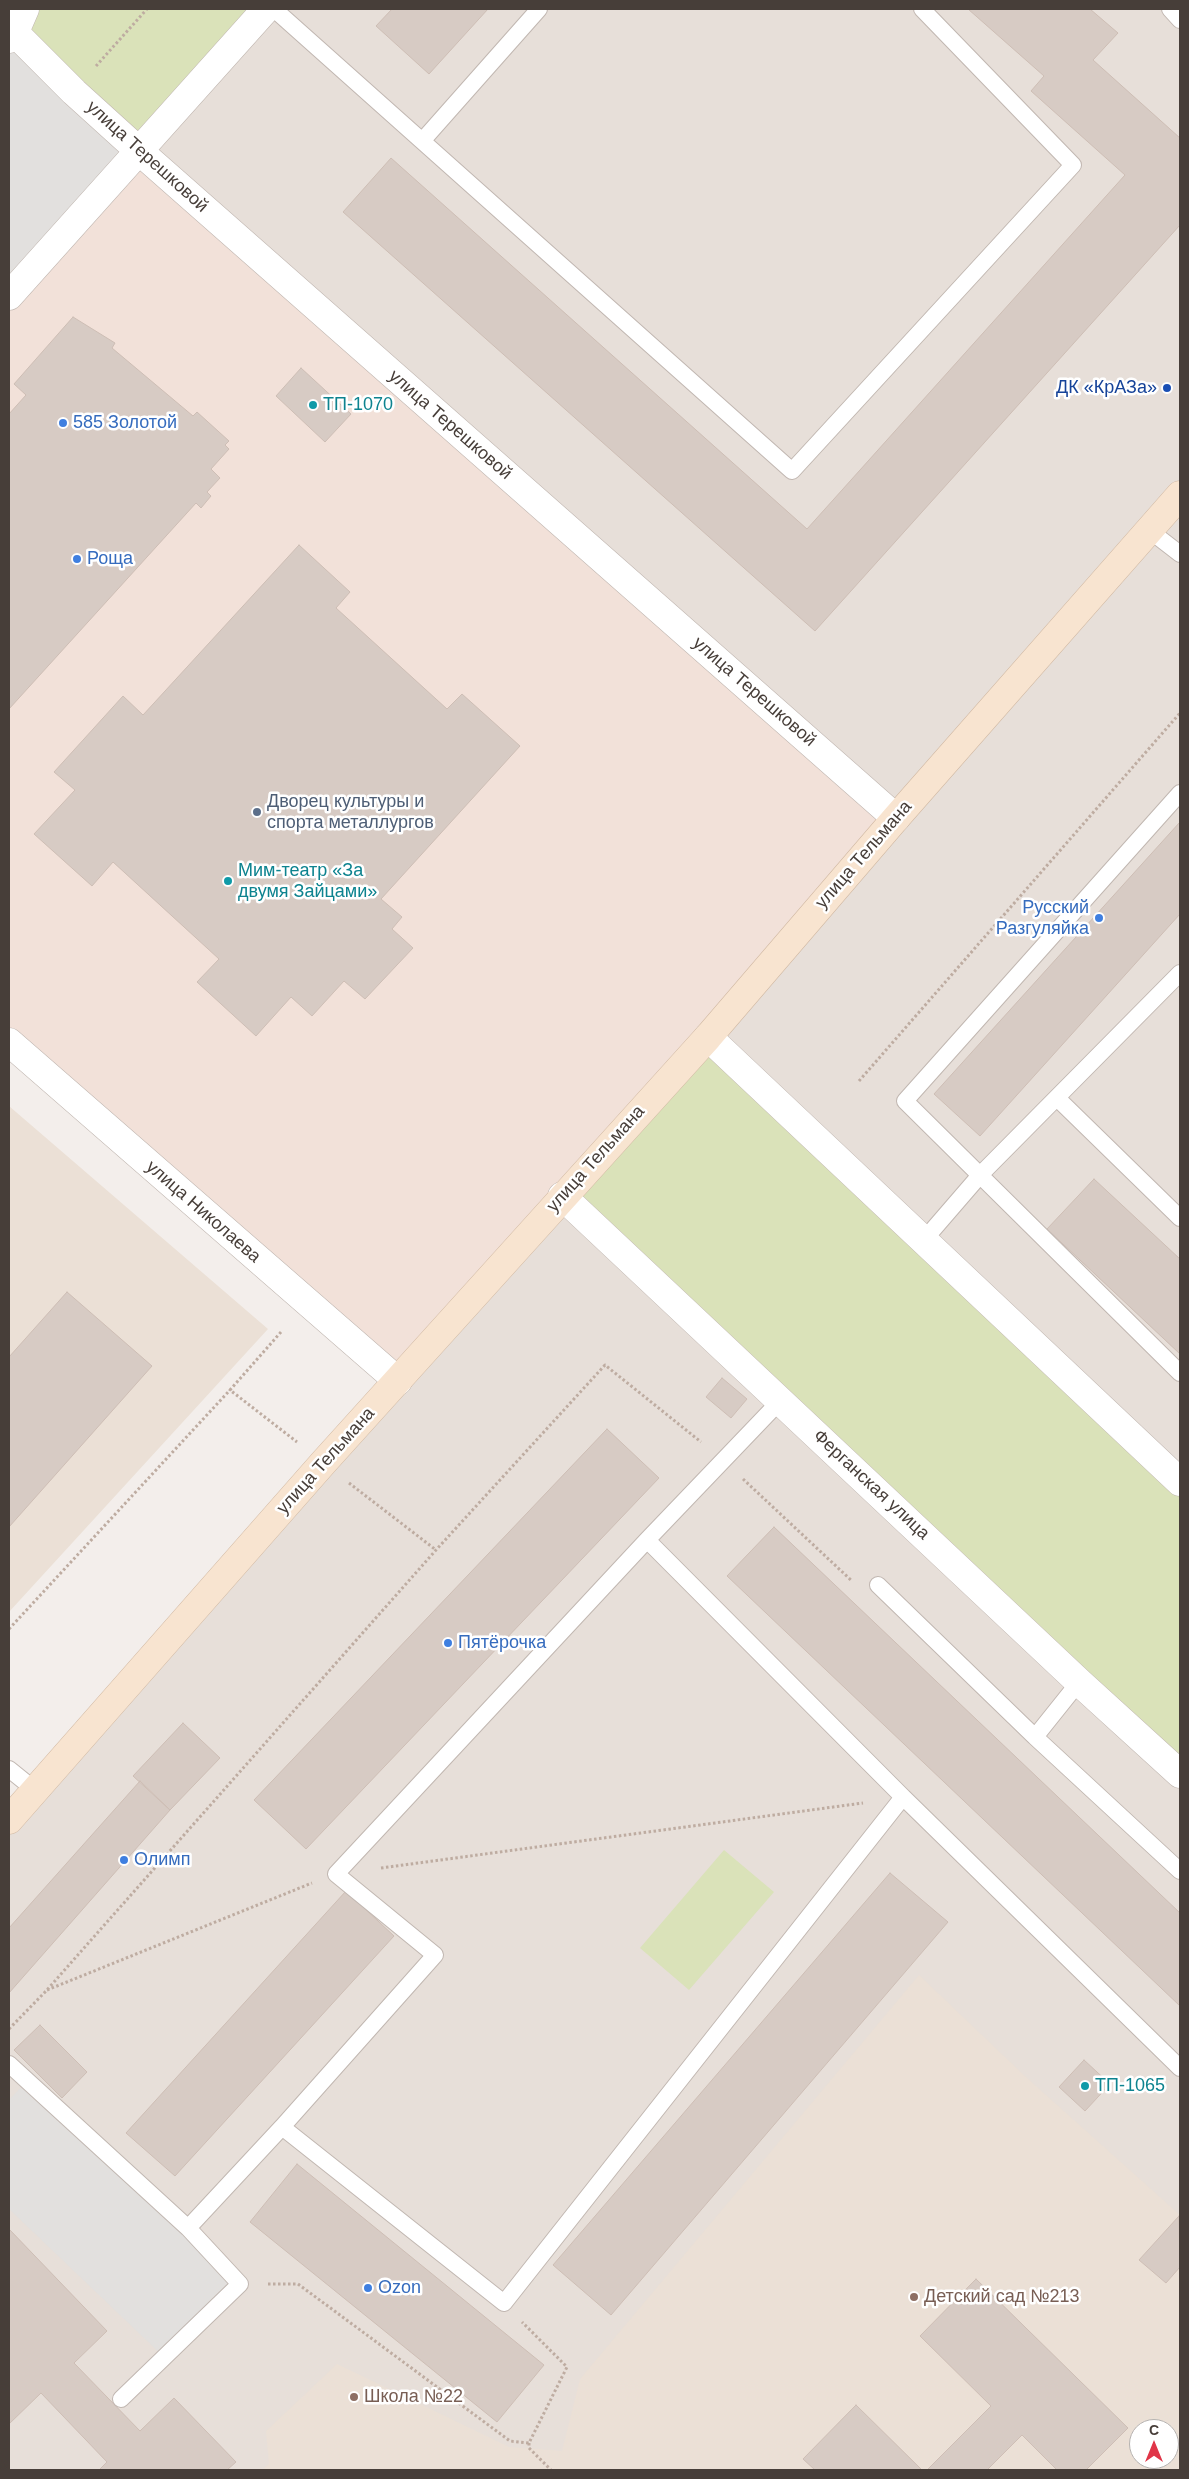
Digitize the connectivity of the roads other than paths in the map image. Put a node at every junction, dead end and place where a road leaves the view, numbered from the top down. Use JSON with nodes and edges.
{"nodes":[{"id":1,"x":266,"y":9,"type":"edge"},
{"id":2,"x":274,"y":9,"type":"edge"},
{"id":3,"x":539,"y":9,"type":"edge"},
{"id":4,"x":922,"y":9,"type":"edge"},
{"id":5,"x":1170,"y":9,"type":"edge"},
{"id":6,"x":1180,"y":20,"type":"edge"},
{"id":7,"x":14,"y":27,"type":"edge"},
{"id":8,"x":423,"y":140,"type":"junction"},
{"id":9,"x":138,"y":150,"type":"junction"},
{"id":10,"x":9,"y":296,"type":"edge"},
{"id":11,"x":1180,"y":496,"type":"edge"},
{"id":12,"x":1149,"y":530,"type":"junction"},
{"id":13,"x":1180,"y":554,"type":"edge"},
{"id":14,"x":1180,"y":794,"type":"edge"},
{"id":15,"x":896,"y":818,"type":"junction"},
{"id":16,"x":1178,"y":982,"type":"edge"},
{"id":17,"x":708,"y":1037,"type":"junction"},
{"id":18,"x":9,"y":1042,"type":"edge"},
{"id":19,"x":1057,"y":1098,"type":"junction"},
{"id":20,"x":981,"y":1174,"type":"junction"},
{"id":21,"x":562,"y":1196,"type":"junction"},
{"id":22,"x":1180,"y":1218,"type":"edge"},
{"id":23,"x":924,"y":1240,"type":"junction"},
{"id":24,"x":1180,"y":1373,"type":"edge"},
{"id":25,"x":398,"y":1381,"type":"junction"},
{"id":26,"x":781,"y":1400,"type":"junction"},
{"id":27,"x":1180,"y":1482,"type":"edge"},
{"id":28,"x":646,"y":1540,"type":"junction"},
{"id":29,"x":878,"y":1585,"type":"dead end"},
{"id":30,"x":1079,"y":1682,"type":"junction"},
{"id":31,"x":1035,"y":1736,"type":"junction"},
{"id":32,"x":9,"y":1768,"type":"edge"},
{"id":33,"x":1180,"y":1774,"type":"edge"},
{"id":34,"x":35,"y":1790,"type":"junction"},
{"id":35,"x":904,"y":1797,"type":"junction"},
{"id":36,"x":9,"y":1820,"type":"edge"},
{"id":37,"x":1180,"y":1871,"type":"edge"},
{"id":38,"x":9,"y":2064,"type":"edge"},
{"id":39,"x":1180,"y":2068,"type":"edge"},
{"id":40,"x":282,"y":2127,"type":"junction"},
{"id":41,"x":188,"y":2228,"type":"junction"},
{"id":42,"x":121,"y":2399,"type":"dead end"}],
"edges":[{"from":1,"to":9,"type":"street"},
{"from":2,"to":8,"type":"lane"},
{"from":3,"to":8,"type":"lane"},
{"from":4,"to":8,"type":"lane"},
{"from":5,"to":6,"type":"lane"},
{"from":7,"to":9,"type":"street","name":"улица Терешковой"},
{"from":9,"to":10,"type":"street"},
{"from":9,"to":15,"type":"street","name":"улица Терешковой"},
{"from":11,"to":12,"type":"main road","name":"улица Тельмана"},
{"from":12,"to":13,"type":"lane"},
{"from":12,"to":15,"type":"main road","name":"улица Тельмана"},
{"from":14,"to":20,"type":"lane"},
{"from":15,"to":17,"type":"main road","name":"улица Тельмана"},
{"from":16,"to":19,"type":"lane"},
{"from":17,"to":21,"type":"main road","name":"улица Тельмана"},
{"from":17,"to":23,"type":"street"},
{"from":18,"to":25,"type":"street","name":"улица Николаева"},
{"from":19,"to":20,"type":"lane"},
{"from":19,"to":22,"type":"lane"},
{"from":20,"to":23,"type":"lane"},
{"from":20,"to":24,"type":"lane"},
{"from":21,"to":25,"type":"main road","name":"улица Тельмана"},
{"from":21,"to":26,"type":"street","name":"Ферганская улица"},
{"from":23,"to":27,"type":"street"},
{"from":25,"to":34,"type":"main road","name":"улица Тельмана"},
{"from":26,"to":28,"type":"lane"},
{"from":26,"to":30,"type":"street","name":"Ферганская улица"},
{"from":28,"to":35,"type":"lane"},
{"from":28,"to":40,"type":"lane"},
{"from":29,"to":31,"type":"lane"},
{"from":30,"to":31,"type":"lane"},
{"from":30,"to":33,"type":"street","name":"Ферганская улица"},
{"from":31,"to":37,"type":"lane"},
{"from":32,"to":34,"type":"lane"},
{"from":34,"to":36,"type":"main road","name":"улица Тельмана"},
{"from":35,"to":39,"type":"lane"},
{"from":35,"to":40,"type":"lane"},
{"from":38,"to":41,"type":"lane"},
{"from":40,"to":41,"type":"lane"},
{"from":41,"to":42,"type":"lane"}]}
